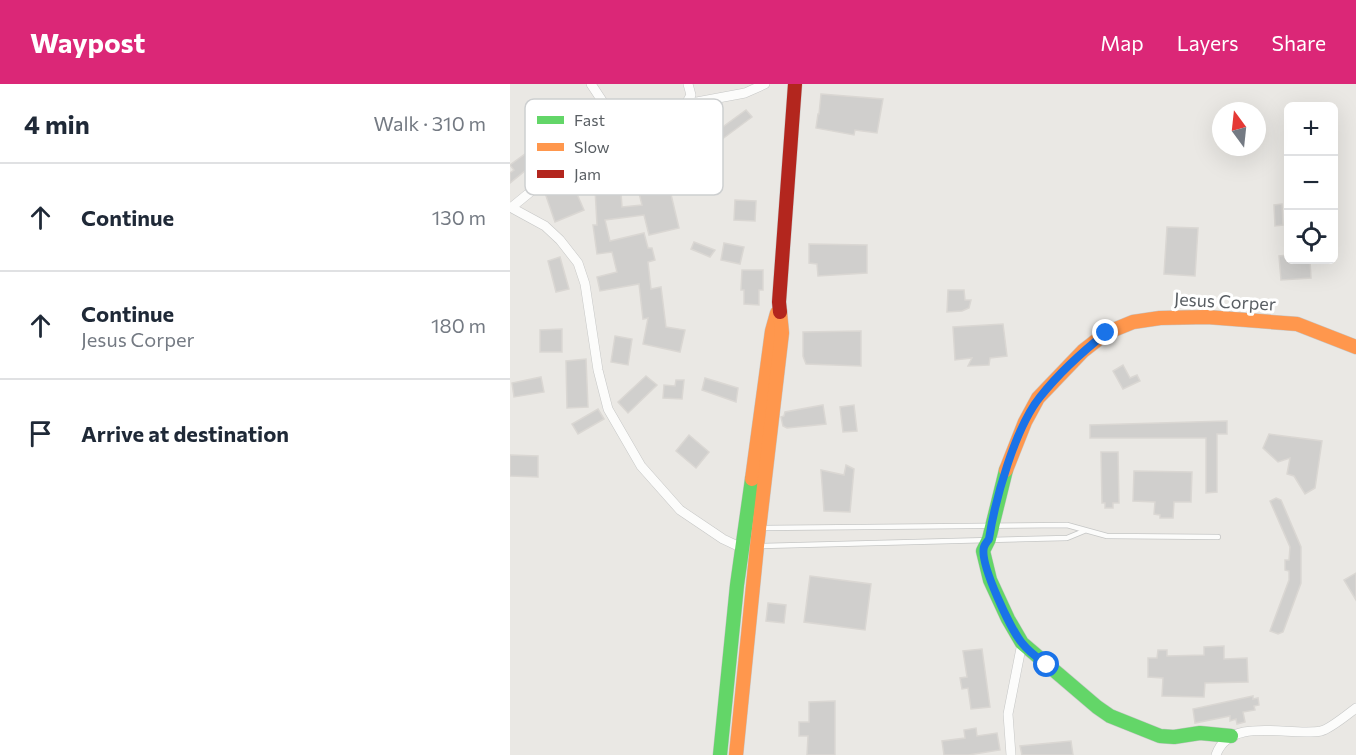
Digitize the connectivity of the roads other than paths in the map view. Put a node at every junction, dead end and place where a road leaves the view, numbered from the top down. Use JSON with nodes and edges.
{"nodes":[{"id":1,"x":591,"y":84,"type":"edge"},
{"id":2,"x":688,"y":84,"type":"edge"},
{"id":3,"x":765,"y":84,"type":"edge"},
{"id":4,"x":795,"y":84,"type":"edge"},
{"id":5,"x":601,"y":99,"type":"edge"},
{"id":6,"x":689,"y":99,"type":"edge"},
{"id":7,"x":713,"y":99,"type":"edge"},
{"id":8,"x":526,"y":195,"type":"edge"},
{"id":9,"x":511,"y":207,"type":"edge"},
{"id":10,"x":1356,"y":347,"type":"edge"},
{"id":11,"x":752,"y":528,"type":"junction"},
{"id":12,"x":1084,"y":531,"type":"junction"},
{"id":13,"x":990,"y":533,"type":"junction"},
{"id":14,"x":1218,"y":537,"type":"dead end"},
{"id":15,"x":747,"y":546,"type":"junction"},
{"id":16,"x":1022,"y":643,"type":"junction"},
{"id":17,"x":1356,"y":708,"type":"edge"},
{"id":18,"x":1231,"y":736,"type":"junction"},
{"id":19,"x":720,"y":755,"type":"edge"},
{"id":20,"x":736,"y":755,"type":"edge"},
{"id":21,"x":1011,"y":755,"type":"edge"},
{"id":22,"x":1216,"y":755,"type":"edge"}],
"edges":[{"from":1,"to":5,"type":"street"},
{"from":2,"to":6,"type":"street"},
{"from":3,"to":7,"type":"street"},
{"from":4,"to":11,"type":"street"},
{"from":8,"to":9,"type":"street"},
{"from":9,"to":15,"type":"street"},
{"from":10,"to":13,"type":"street","name":"Jesus Corper"},
{"from":11,"to":13,"type":"lane"},
{"from":11,"to":15,"type":"street"},
{"from":12,"to":13,"type":"lane"},
{"from":12,"to":13,"type":"lane"},
{"from":12,"to":14,"type":"lane"},
{"from":13,"to":15,"type":"lane"},
{"from":13,"to":16,"type":"street","name":"Jesus Corper"},
{"from":15,"to":19,"type":"street"},
{"from":15,"to":20,"type":"street"},
{"from":16,"to":18,"type":"street"},
{"from":16,"to":21,"type":"street"},
{"from":17,"to":18,"type":"street"},
{"from":18,"to":22,"type":"street"}]}
